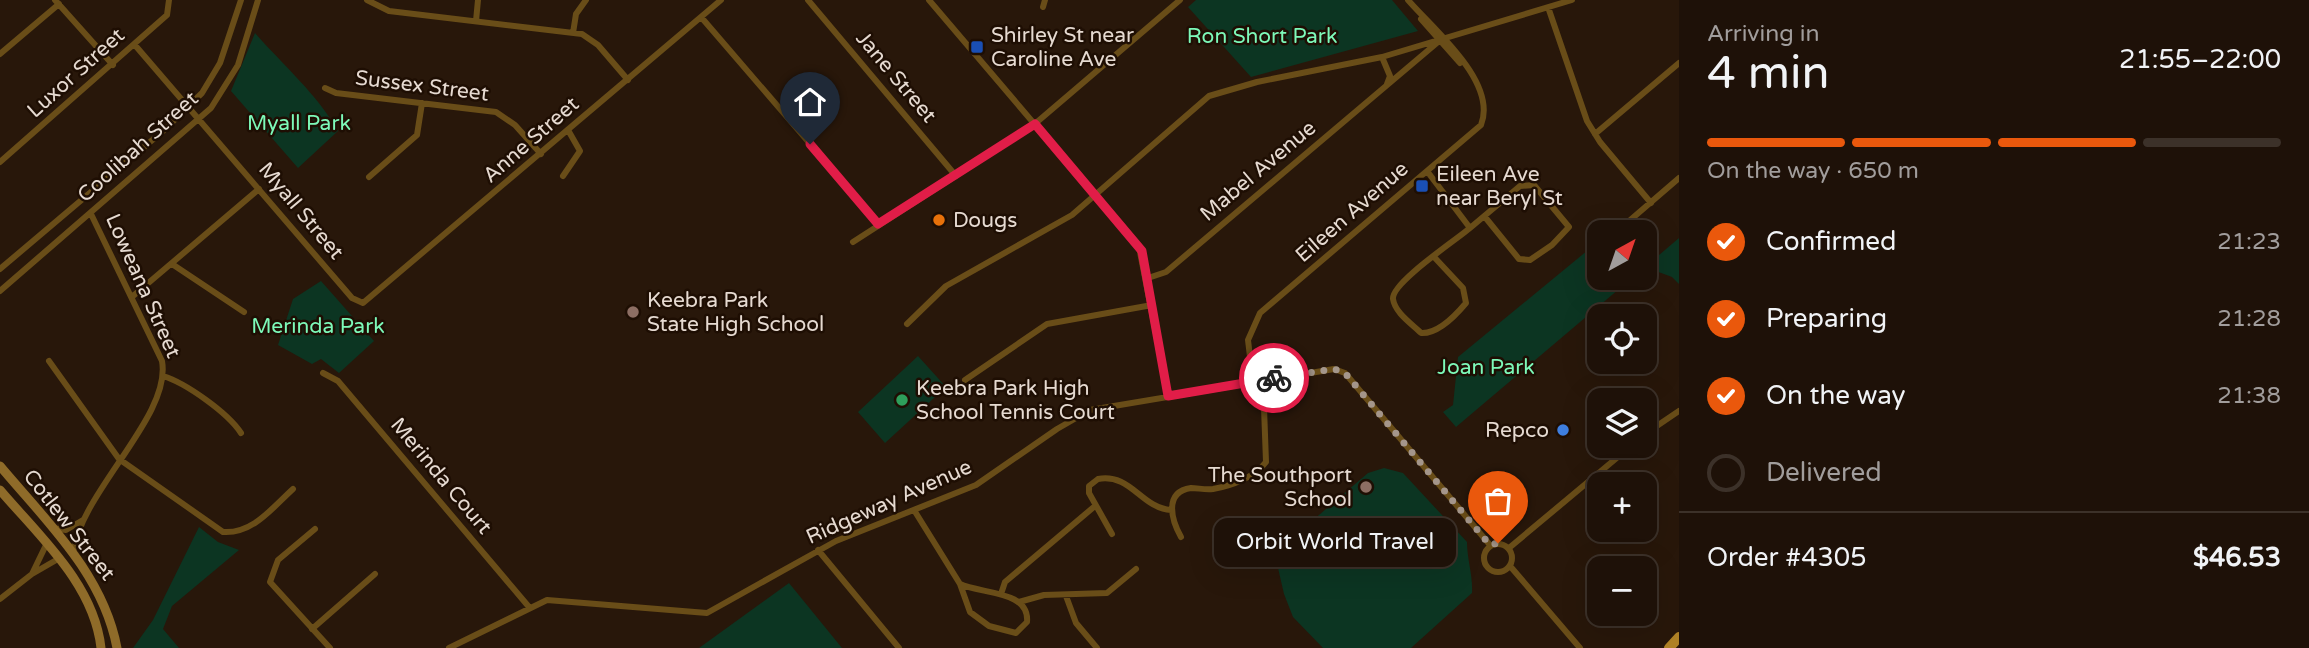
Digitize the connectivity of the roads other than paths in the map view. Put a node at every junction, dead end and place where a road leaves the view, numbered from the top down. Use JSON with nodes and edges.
{"nodes":[{"id":1,"x":241,"y":0,"type":"edge"},
{"id":2,"x":258,"y":0,"type":"edge"},
{"id":3,"x":368,"y":0,"type":"edge"},
{"id":4,"x":478,"y":0,"type":"edge"},
{"id":5,"x":586,"y":0,"type":"edge"},
{"id":6,"x":721,"y":0,"type":"edge"},
{"id":7,"x":808,"y":0,"type":"edge"},
{"id":8,"x":929,"y":0,"type":"edge"},
{"id":9,"x":1180,"y":0,"type":"edge"},
{"id":10,"x":1572,"y":0,"type":"edge"},
{"id":11,"x":57,"y":2,"type":"edge"},
{"id":12,"x":1409,"y":2,"type":"edge"},
{"id":13,"x":170,"y":3,"type":"edge"},
{"id":14,"x":1548,"y":7,"type":"junction"},
{"id":15,"x":701,"y":17,"type":"junction"},
{"id":16,"x":475,"y":21,"type":"junction"},
{"id":17,"x":573,"y":33,"type":"junction"},
{"id":18,"x":1440,"y":40,"type":"junction"},
{"id":19,"x":134,"y":44,"type":"junction"},
{"id":20,"x":0,"y":54,"type":"edge"},
{"id":21,"x":1382,"y":57,"type":"junction"},
{"id":22,"x":1679,"y":63,"type":"edge"},
{"id":23,"x":113,"y":65,"type":"junction"},
{"id":24,"x":628,"y":79,"type":"junction"},
{"id":25,"x":1387,"y":84,"type":"junction"},
{"id":26,"x":325,"y":88,"type":"dead end"},
{"id":27,"x":422,"y":103,"type":"junction"},
{"id":28,"x":189,"y":107,"type":"junction"},
{"id":29,"x":200,"y":120,"type":"junction"},
{"id":30,"x":1035,"y":124,"type":"junction"},
{"id":31,"x":568,"y":130,"type":"junction"},
{"id":32,"x":1595,"y":134,"type":"junction"},
{"id":33,"x":541,"y":154,"type":"junction"},
{"id":34,"x":0,"y":162,"type":"edge"},
{"id":35,"x":1427,"y":171,"type":"junction"},
{"id":36,"x":564,"y":176,"type":"dead end"},
{"id":37,"x":956,"y":176,"type":"junction"},
{"id":38,"x":369,"y":177,"type":"dead end"},
{"id":39,"x":1679,"y":178,"type":"edge"},
{"id":40,"x":259,"y":189,"type":"junction"},
{"id":41,"x":1096,"y":195,"type":"junction"},
{"id":42,"x":1651,"y":202,"type":"junction"},
{"id":43,"x":91,"y":214,"type":"junction"},
{"id":44,"x":1485,"y":217,"type":"junction"},
{"id":45,"x":1630,"y":220,"type":"edge"},
{"id":46,"x":878,"y":224,"type":"junction"},
{"id":47,"x":1470,"y":229,"type":"junction"},
{"id":48,"x":853,"y":242,"type":"dead end"},
{"id":49,"x":1435,"y":258,"type":"junction"},
{"id":50,"x":172,"y":264,"type":"junction"},
{"id":51,"x":0,"y":269,"type":"edge"},
{"id":52,"x":1148,"y":278,"type":"junction"},
{"id":53,"x":0,"y":291,"type":"edge"},
{"id":54,"x":133,"y":296,"type":"junction"},
{"id":55,"x":361,"y":303,"type":"joint"},
{"id":56,"x":1152,"y":304,"type":"junction"},
{"id":57,"x":244,"y":312,"type":"dead end"},
{"id":58,"x":907,"y":324,"type":"dead end"},
{"id":59,"x":49,"y":361,"type":"dead end"},
{"id":60,"x":323,"y":373,"type":"dead end"},
{"id":61,"x":163,"y":376,"type":"junction"},
{"id":62,"x":965,"y":380,"type":"dead end"},
{"id":63,"x":1263,"y":380,"type":"junction"},
{"id":64,"x":1253,"y":382,"type":"junction"},
{"id":65,"x":1168,"y":396,"type":"junction"},
{"id":66,"x":1679,"y":411,"type":"edge"},
{"id":67,"x":1657,"y":426,"type":"edge"},
{"id":68,"x":241,"y":433,"type":"dead end"},
{"id":69,"x":1617,"y":458,"type":"edge"},
{"id":70,"x":119,"y":459,"type":"junction"},
{"id":71,"x":0,"y":466,"type":"edge"},
{"id":72,"x":293,"y":489,"type":"dead end"},
{"id":73,"x":0,"y":490,"type":"edge"},
{"id":74,"x":1095,"y":506,"type":"junction"},
{"id":75,"x":915,"y":510,"type":"junction"},
{"id":76,"x":1171,"y":510,"type":"junction"},
{"id":77,"x":83,"y":520,"type":"junction"},
{"id":78,"x":49,"y":525,"type":"junction"},
{"id":79,"x":315,"y":528,"type":"dead end"},
{"id":80,"x":1112,"y":534,"type":"dead end"},
{"id":81,"x":1181,"y":537,"type":"dead end"},
{"id":82,"x":46,"y":545,"type":"junction"},
{"id":83,"x":1490,"y":545,"type":"junction"},
{"id":84,"x":1509,"y":548,"type":"junction"},
{"id":85,"x":818,"y":550,"type":"junction"},
{"id":86,"x":73,"y":554,"type":"junction"},
{"id":87,"x":58,"y":559,"type":"junction"},
{"id":88,"x":1510,"y":566,"type":"junction"},
{"id":89,"x":1136,"y":569,"type":"dead end"},
{"id":90,"x":32,"y":574,"type":"junction"},
{"id":91,"x":375,"y":574,"type":"dead end"},
{"id":92,"x":960,"y":584,"type":"junction"},
{"id":93,"x":1002,"y":594,"type":"junction"},
{"id":94,"x":1066,"y":596,"type":"junction"},
{"id":95,"x":0,"y":599,"type":"edge"},
{"id":96,"x":1019,"y":602,"type":"junction"},
{"id":97,"x":528,"y":607,"type":"junction"},
{"id":98,"x":312,"y":629,"type":"junction"},
{"id":99,"x":1679,"y":637,"type":"edge"},
{"id":100,"x":101,"y":648,"type":"edge"},
{"id":101,"x":117,"y":648,"type":"edge"},
{"id":102,"x":330,"y":648,"type":"edge"},
{"id":103,"x":449,"y":648,"type":"edge"},
{"id":104,"x":899,"y":648,"type":"edge"},
{"id":105,"x":1097,"y":648,"type":"edge"},
{"id":106,"x":1580,"y":648,"type":"edge"},
{"id":107,"x":1669,"y":648,"type":"edge"}],
"edges":[{"from":1,"to":28,"type":"street","name":"Coolibah Street"},
{"from":2,"to":29,"type":"street","name":"Coolibah Street"},
{"from":3,"to":16,"type":"street"},
{"from":4,"to":16,"type":"street"},
{"from":5,"to":17,"type":"street"},
{"from":6,"to":15,"type":"street","name":"Anne Street"},
{"from":7,"to":37,"type":"street","name":"Jane Street"},
{"from":8,"to":30,"type":"street"},
{"from":9,"to":30,"type":"street"},
{"from":10,"to":14,"type":"street"},
{"from":11,"to":20,"type":"street"},
{"from":11,"to":23,"type":"street"},
{"from":12,"to":18,"type":"street"},
{"from":13,"to":19,"type":"street","name":"Luxor Street"},
{"from":14,"to":18,"type":"street"},
{"from":14,"to":32,"type":"street"},
{"from":15,"to":24,"type":"street","name":"Anne Street"},
{"from":15,"to":46,"type":"street"},
{"from":16,"to":17,"type":"street"},
{"from":17,"to":24,"type":"street"},
{"from":18,"to":21,"type":"street"},
{"from":18,"to":25,"type":"street","name":"Mabel Avenue"},
{"from":18,"to":35,"type":"street","name":"Eileen Avenue"},
{"from":19,"to":23,"type":"street","name":"Luxor Street"},
{"from":19,"to":28,"type":"street","name":"Myall Street"},
{"from":21,"to":25,"type":"street"},
{"from":21,"to":41,"type":"street"},
{"from":22,"to":32,"type":"street"},
{"from":23,"to":34,"type":"street","name":"Luxor Street"},
{"from":24,"to":31,"type":"street","name":"Anne Street"},
{"from":25,"to":52,"type":"street","name":"Mabel Avenue"},
{"from":26,"to":27,"type":"street","name":"Sussex Street"},
{"from":27,"to":33,"type":"street","name":"Sussex Street"},
{"from":27,"to":38,"type":"street"},
{"from":28,"to":29,"type":"street","name":"Myall Street"},
{"from":28,"to":51,"type":"street","name":"Coolibah Street"},
{"from":29,"to":40,"type":"street","name":"Myall Street"},
{"from":29,"to":43,"type":"street","name":"Coolibah Street"},
{"from":30,"to":37,"type":"street"},
{"from":30,"to":41,"type":"street"},
{"from":31,"to":33,"type":"street","name":"Anne Street"},
{"from":31,"to":36,"type":"street"},
{"from":32,"to":42,"type":"street"},
{"from":33,"to":55,"type":"street","name":"Anne Street"},
{"from":35,"to":47,"type":"street"},
{"from":35,"to":64,"type":"street","name":"Eileen Avenue"},
{"from":37,"to":46,"type":"street"},
{"from":39,"to":42,"type":"street"},
{"from":40,"to":50,"type":"street"},
{"from":40,"to":55,"type":"street","name":"Myall Street"},
{"from":41,"to":52,"type":"street"},
{"from":41,"to":58,"type":"street"},
{"from":42,"to":45,"type":"street"},
{"from":43,"to":53,"type":"street","name":"Coolibah Street"},
{"from":43,"to":54,"type":"street","name":"Loweana Street"},
{"from":44,"to":44,"type":"street"},
{"from":44,"to":47,"type":"street"},
{"from":46,"to":48,"type":"street"},
{"from":47,"to":49,"type":"street"},
{"from":49,"to":49,"type":"street"},
{"from":50,"to":54,"type":"street"},
{"from":50,"to":57,"type":"street"},
{"from":52,"to":56,"type":"street"},
{"from":54,"to":61,"type":"street","name":"Loweana Street"},
{"from":56,"to":62,"type":"street"},
{"from":56,"to":65,"type":"street"},
{"from":59,"to":70,"type":"street"},
{"from":60,"to":97,"type":"street","name":"Merinda Court"},
{"from":61,"to":68,"type":"street"},
{"from":61,"to":70,"type":"street","name":"Loweana Street"},
{"from":63,"to":64,"type":"street","name":"Ridgeway Avenue"},
{"from":63,"to":76,"type":"street"},
{"from":63,"to":83,"type":"street","name":"Ridgeway Avenue"},
{"from":64,"to":65,"type":"street","name":"Ridgeway Avenue"},
{"from":65,"to":75,"type":"street","name":"Ridgeway Avenue"},
{"from":66,"to":67,"type":"street"},
{"from":69,"to":84,"type":"street"},
{"from":70,"to":72,"type":"street"},
{"from":70,"to":77,"type":"street","name":"Loweana Street"},
{"from":71,"to":78,"type":"main road","name":"Cotlew Street"},
{"from":73,"to":82,"type":"main road","name":"Cotlew Street"},
{"from":74,"to":76,"type":"street"},
{"from":74,"to":80,"type":"street"},
{"from":74,"to":93,"type":"street"},
{"from":75,"to":85,"type":"street","name":"Ridgeway Avenue"},
{"from":75,"to":92,"type":"street"},
{"from":76,"to":81,"type":"street"},
{"from":77,"to":78,"type":"street"},
{"from":77,"to":86,"type":"street","name":"Loweana Street"},
{"from":78,"to":86,"type":"main road","name":"Cotlew Street"},
{"from":78,"to":87,"type":"main road"},
{"from":79,"to":98,"type":"street"},
{"from":82,"to":87,"type":"main road","name":"Cotlew Street"},
{"from":82,"to":90,"type":"street"},
{"from":83,"to":84,"type":"street"},
{"from":83,"to":88,"type":"street"},
{"from":84,"to":88,"type":"street"},
{"from":85,"to":97,"type":"street","name":"Ridgeway Avenue"},
{"from":85,"to":104,"type":"street"},
{"from":86,"to":101,"type":"main road","name":"Cotlew Street"},
{"from":87,"to":90,"type":"street"},
{"from":87,"to":100,"type":"main road","name":"Cotlew Street"},
{"from":88,"to":106,"type":"street"},
{"from":89,"to":94,"type":"street"},
{"from":90,"to":95,"type":"street"},
{"from":91,"to":98,"type":"street"},
{"from":92,"to":93,"type":"street"},
{"from":92,"to":96,"type":"street"},
{"from":93,"to":96,"type":"street"},
{"from":94,"to":96,"type":"street"},
{"from":94,"to":105,"type":"street"},
{"from":97,"to":103,"type":"street","name":"Ridgeway Avenue"},
{"from":98,"to":102,"type":"street"},
{"from":99,"to":107,"type":"main road"}]}
